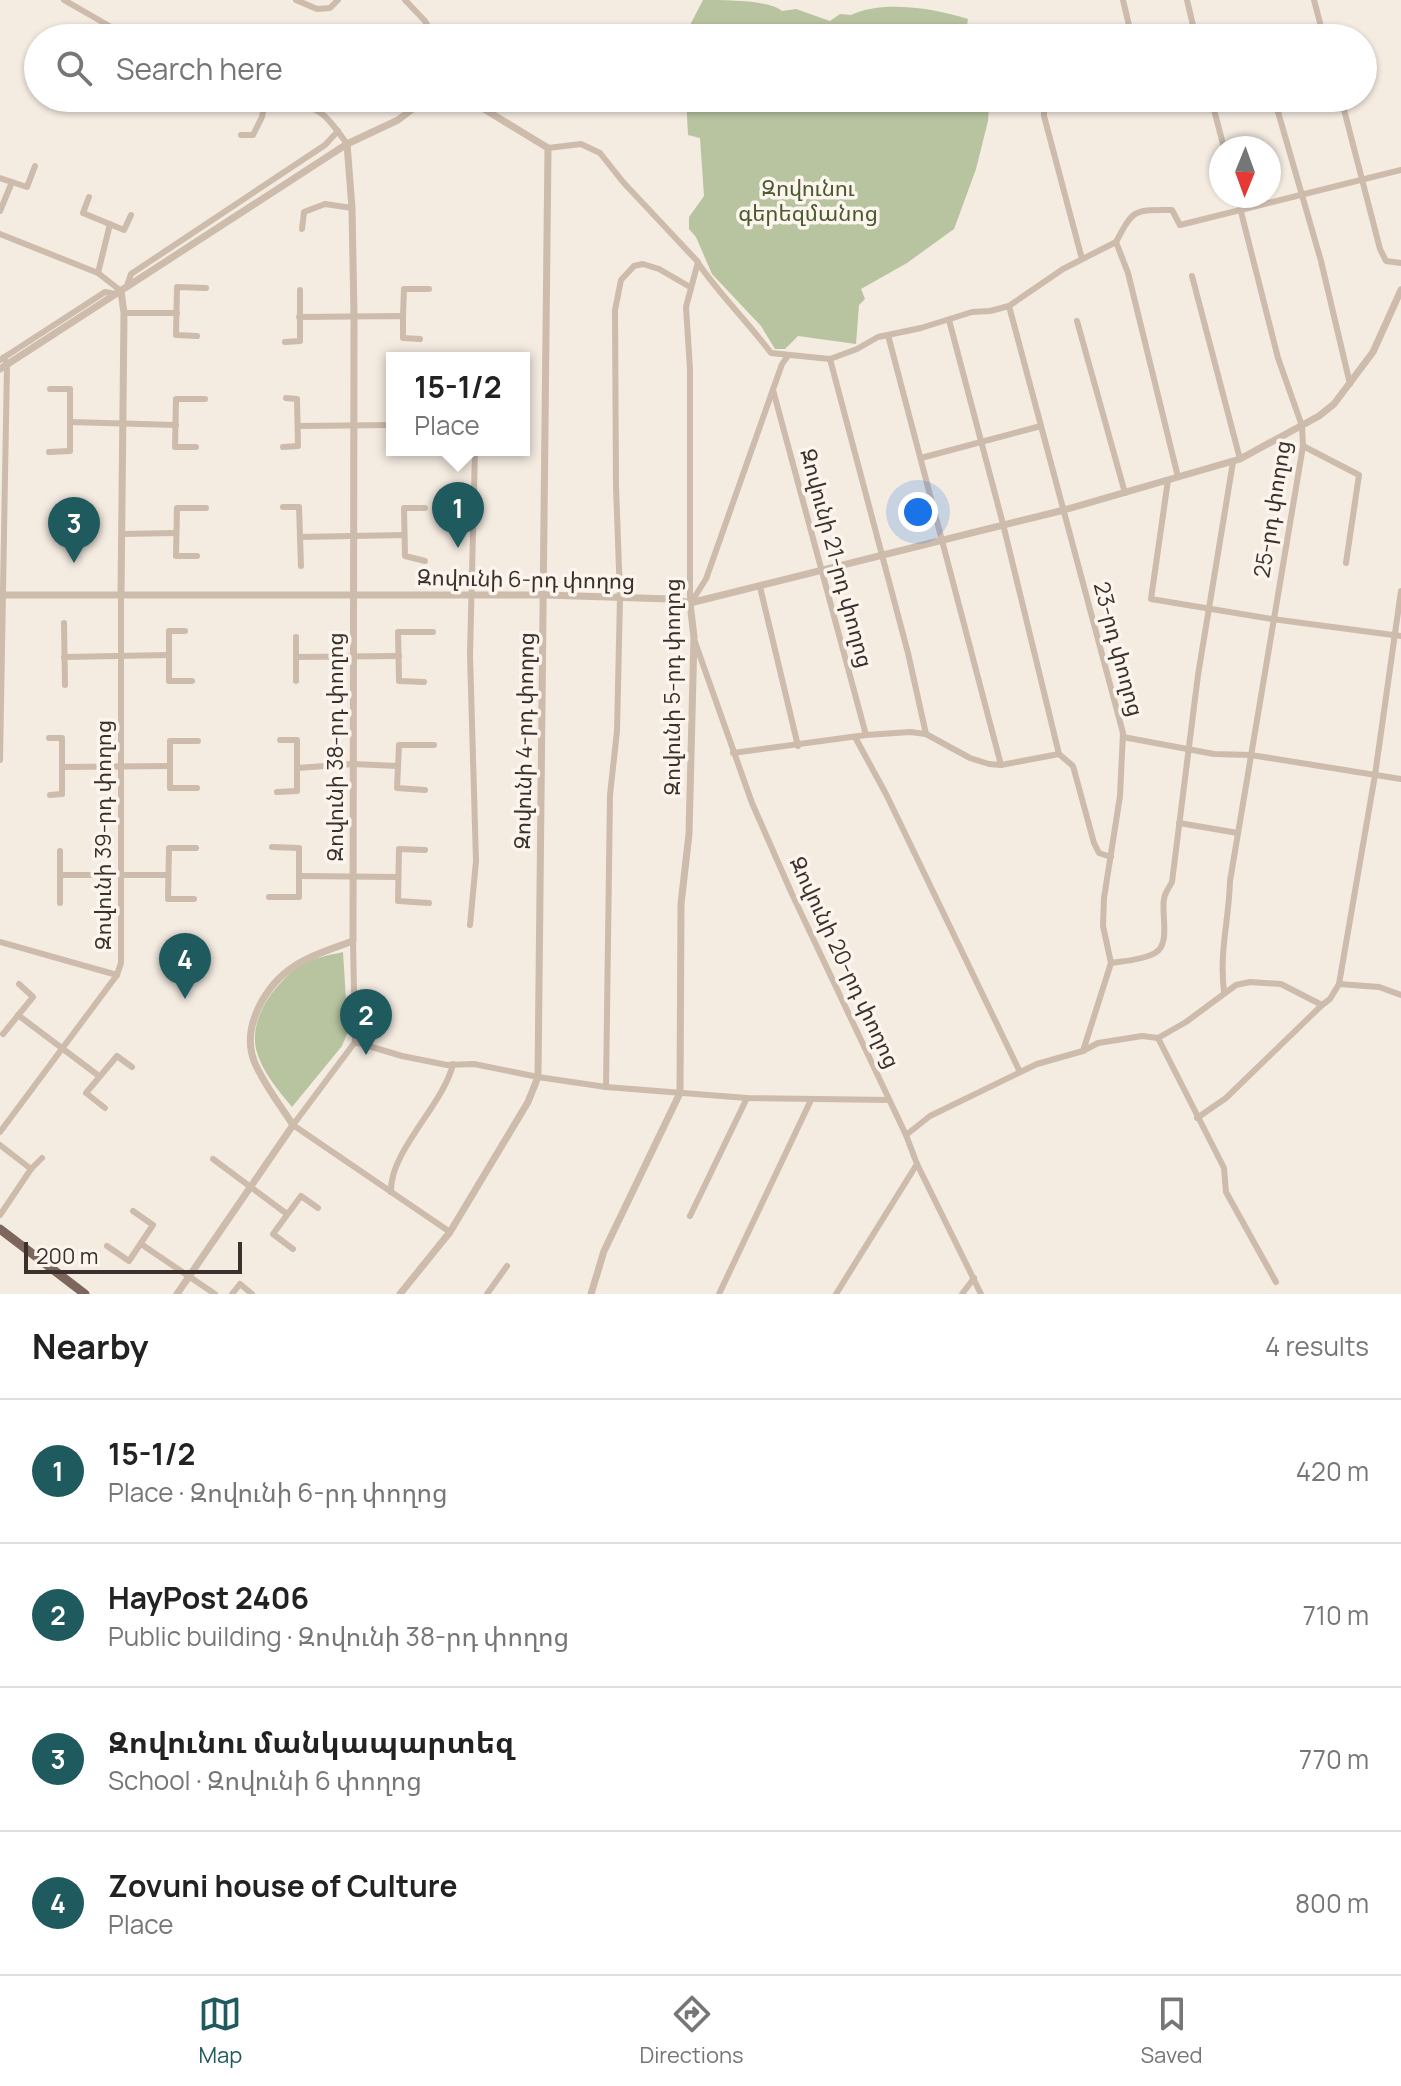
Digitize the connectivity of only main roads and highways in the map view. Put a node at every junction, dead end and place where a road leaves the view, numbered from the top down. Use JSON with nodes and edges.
{"nodes":[{"id":1,"x":0,"y":1229,"type":"edge"},
{"id":2,"x":85,"y":1294,"type":"edge"}],
"edges":[{"from":1,"to":2,"type":"main road"}]}
